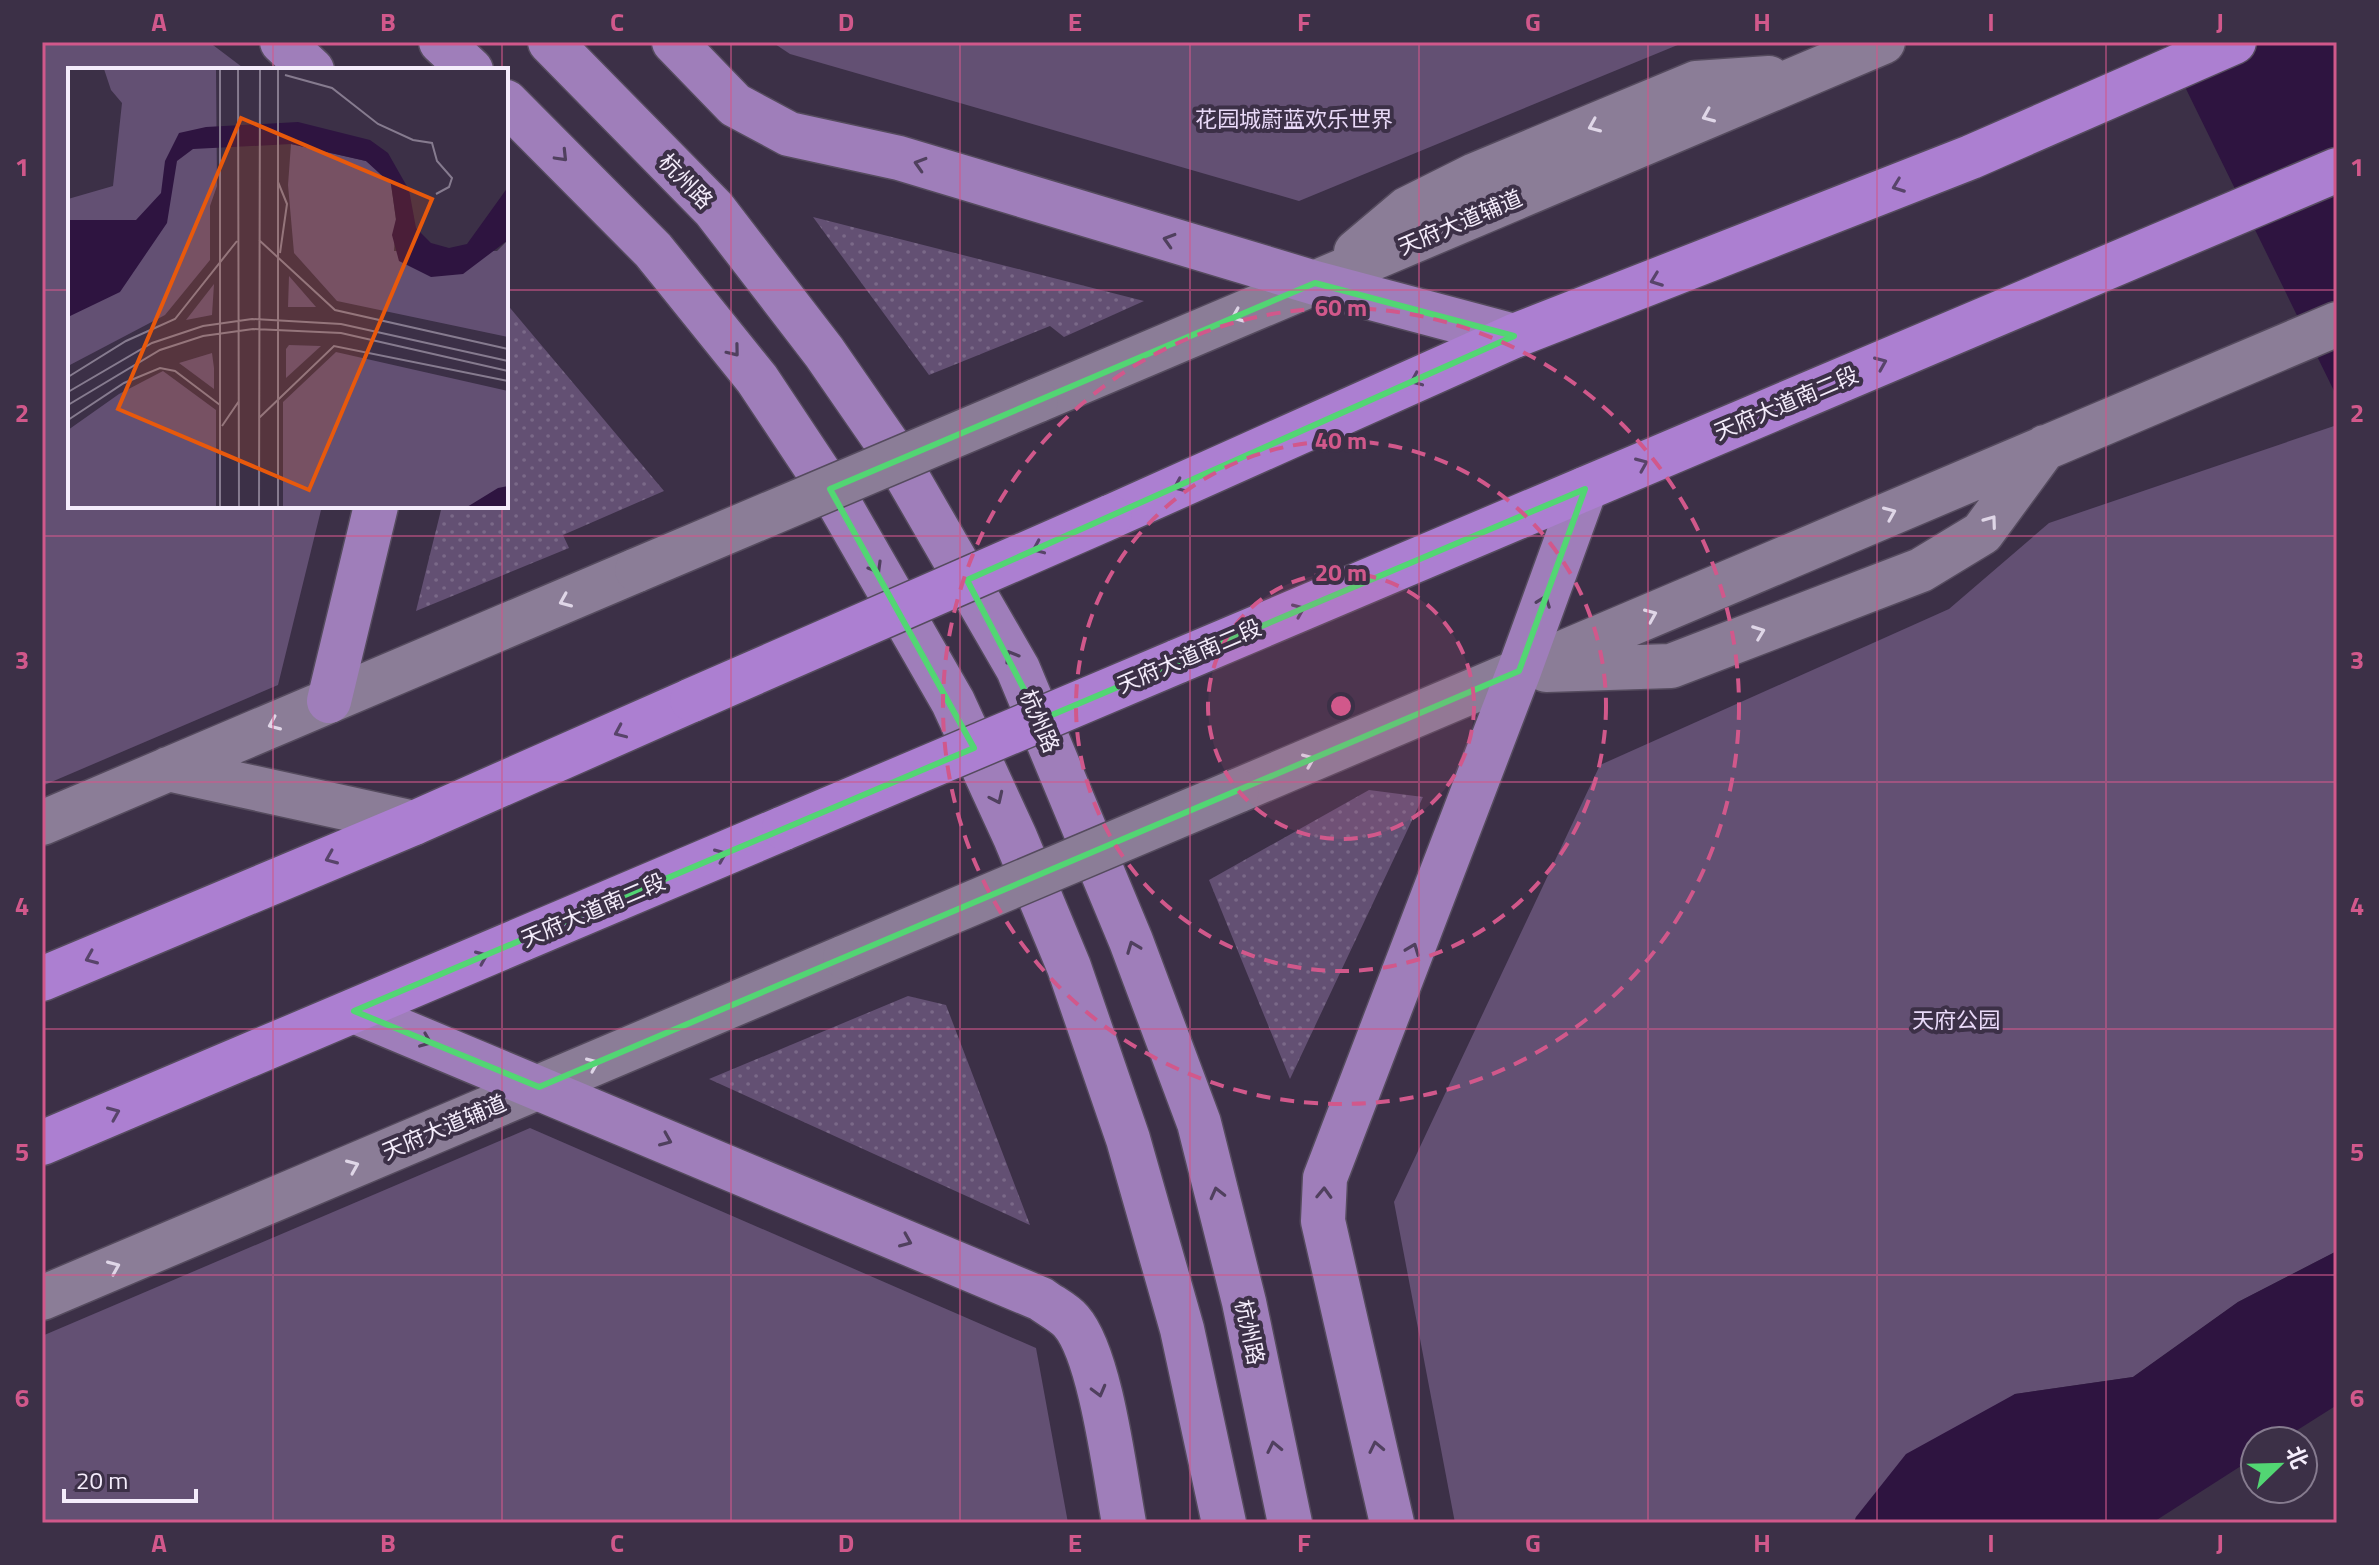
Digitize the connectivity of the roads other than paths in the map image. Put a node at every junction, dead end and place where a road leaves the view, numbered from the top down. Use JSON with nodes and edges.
{"nodes":[{"id":1,"x":282,"y":42,"type":"edge"},
{"id":2,"x":441,"y":42,"type":"edge"},
{"id":3,"x":550,"y":42,"type":"edge"},
{"id":4,"x":674,"y":42,"type":"edge"},
{"id":5,"x":1883,"y":42,"type":"edge"},
{"id":6,"x":2234,"y":42,"type":"edge"},
{"id":7,"x":310,"y":68,"type":"edge"},
{"id":8,"x":469,"y":68,"type":"edge"},
{"id":9,"x":508,"y":104,"type":"edge"},
{"id":10,"x":2337,"y":170,"type":"edge"},
{"id":11,"x":1315,"y":283,"type":"junction"},
{"id":12,"x":2337,"y":324,"type":"edge"},
{"id":13,"x":1514,"y":336,"type":"junction"},
{"id":14,"x":2062,"y":440,"type":"junction"},
{"id":15,"x":1585,"y":489,"type":"junction"},
{"id":16,"x":376,"y":508,"type":"edge"},
{"id":17,"x":1519,"y":671,"type":"junction"},
{"id":18,"x":329,"y":701,"type":"junction"},
{"id":19,"x":168,"y":769,"type":"junction"},
{"id":20,"x":42,"y":823,"type":"edge"},
{"id":21,"x":414,"y":823,"type":"junction"},
{"id":22,"x":42,"y":979,"type":"edge"},
{"id":23,"x":354,"y":1011,"type":"junction"},
{"id":24,"x":539,"y":1087,"type":"junction"},
{"id":25,"x":42,"y":1143,"type":"edge"},
{"id":26,"x":42,"y":1298,"type":"edge"},
{"id":27,"x":1124,"y":1523,"type":"edge"},
{"id":28,"x":1224,"y":1523,"type":"edge"},
{"id":29,"x":1290,"y":1523,"type":"edge"},
{"id":30,"x":1392,"y":1523,"type":"edge"}],
"edges":[{"from":1,"to":7,"type":"main road"},
{"from":2,"to":8,"type":"main road"},
{"from":29,"to":3,"type":"main road","name":"杭州路","one_way":true},
{"from":11,"to":4,"type":"main road","one_way":true},
{"from":5,"to":11,"type":"street","name":"天府大道辅道","one_way":true},
{"from":6,"to":13,"type":"highway","one_way":true},
{"from":9,"to":28,"type":"main road","one_way":true},
{"from":15,"to":10,"type":"highway","name":"天府大道南二段","one_way":true},
{"from":11,"to":13,"type":"main road"},
{"from":11,"to":18,"type":"street","name":"天府大道辅道","one_way":true,"bridge":true},
{"from":12,"to":14,"type":"street"},
{"from":13,"to":21,"type":"highway","one_way":true,"bridge":true},
{"from":17,"to":14,"type":"street","one_way":true},
{"from":17,"to":14,"type":"street","one_way":true},
{"from":17,"to":15,"type":"main road","one_way":true},
{"from":23,"to":15,"type":"highway","name":"天府大道南二段","one_way":true,"bridge":true},
{"from":16,"to":18,"type":"main road"},
{"from":24,"to":17,"type":"street","name":"天府大道辅道","one_way":true,"bridge":true},
{"from":30,"to":17,"type":"main road","one_way":true},
{"from":18,"to":19,"type":"street","one_way":true},
{"from":19,"to":20,"type":"street"},
{"from":19,"to":21,"type":"street"},
{"from":21,"to":22,"type":"highway","one_way":true},
{"from":23,"to":24,"type":"main road","one_way":true},
{"from":25,"to":23,"type":"highway","name":"天府大道南二段","one_way":true},
{"from":26,"to":24,"type":"street","name":"天府大道辅道","one_way":true},
{"from":24,"to":27,"type":"main road","one_way":true}]}
